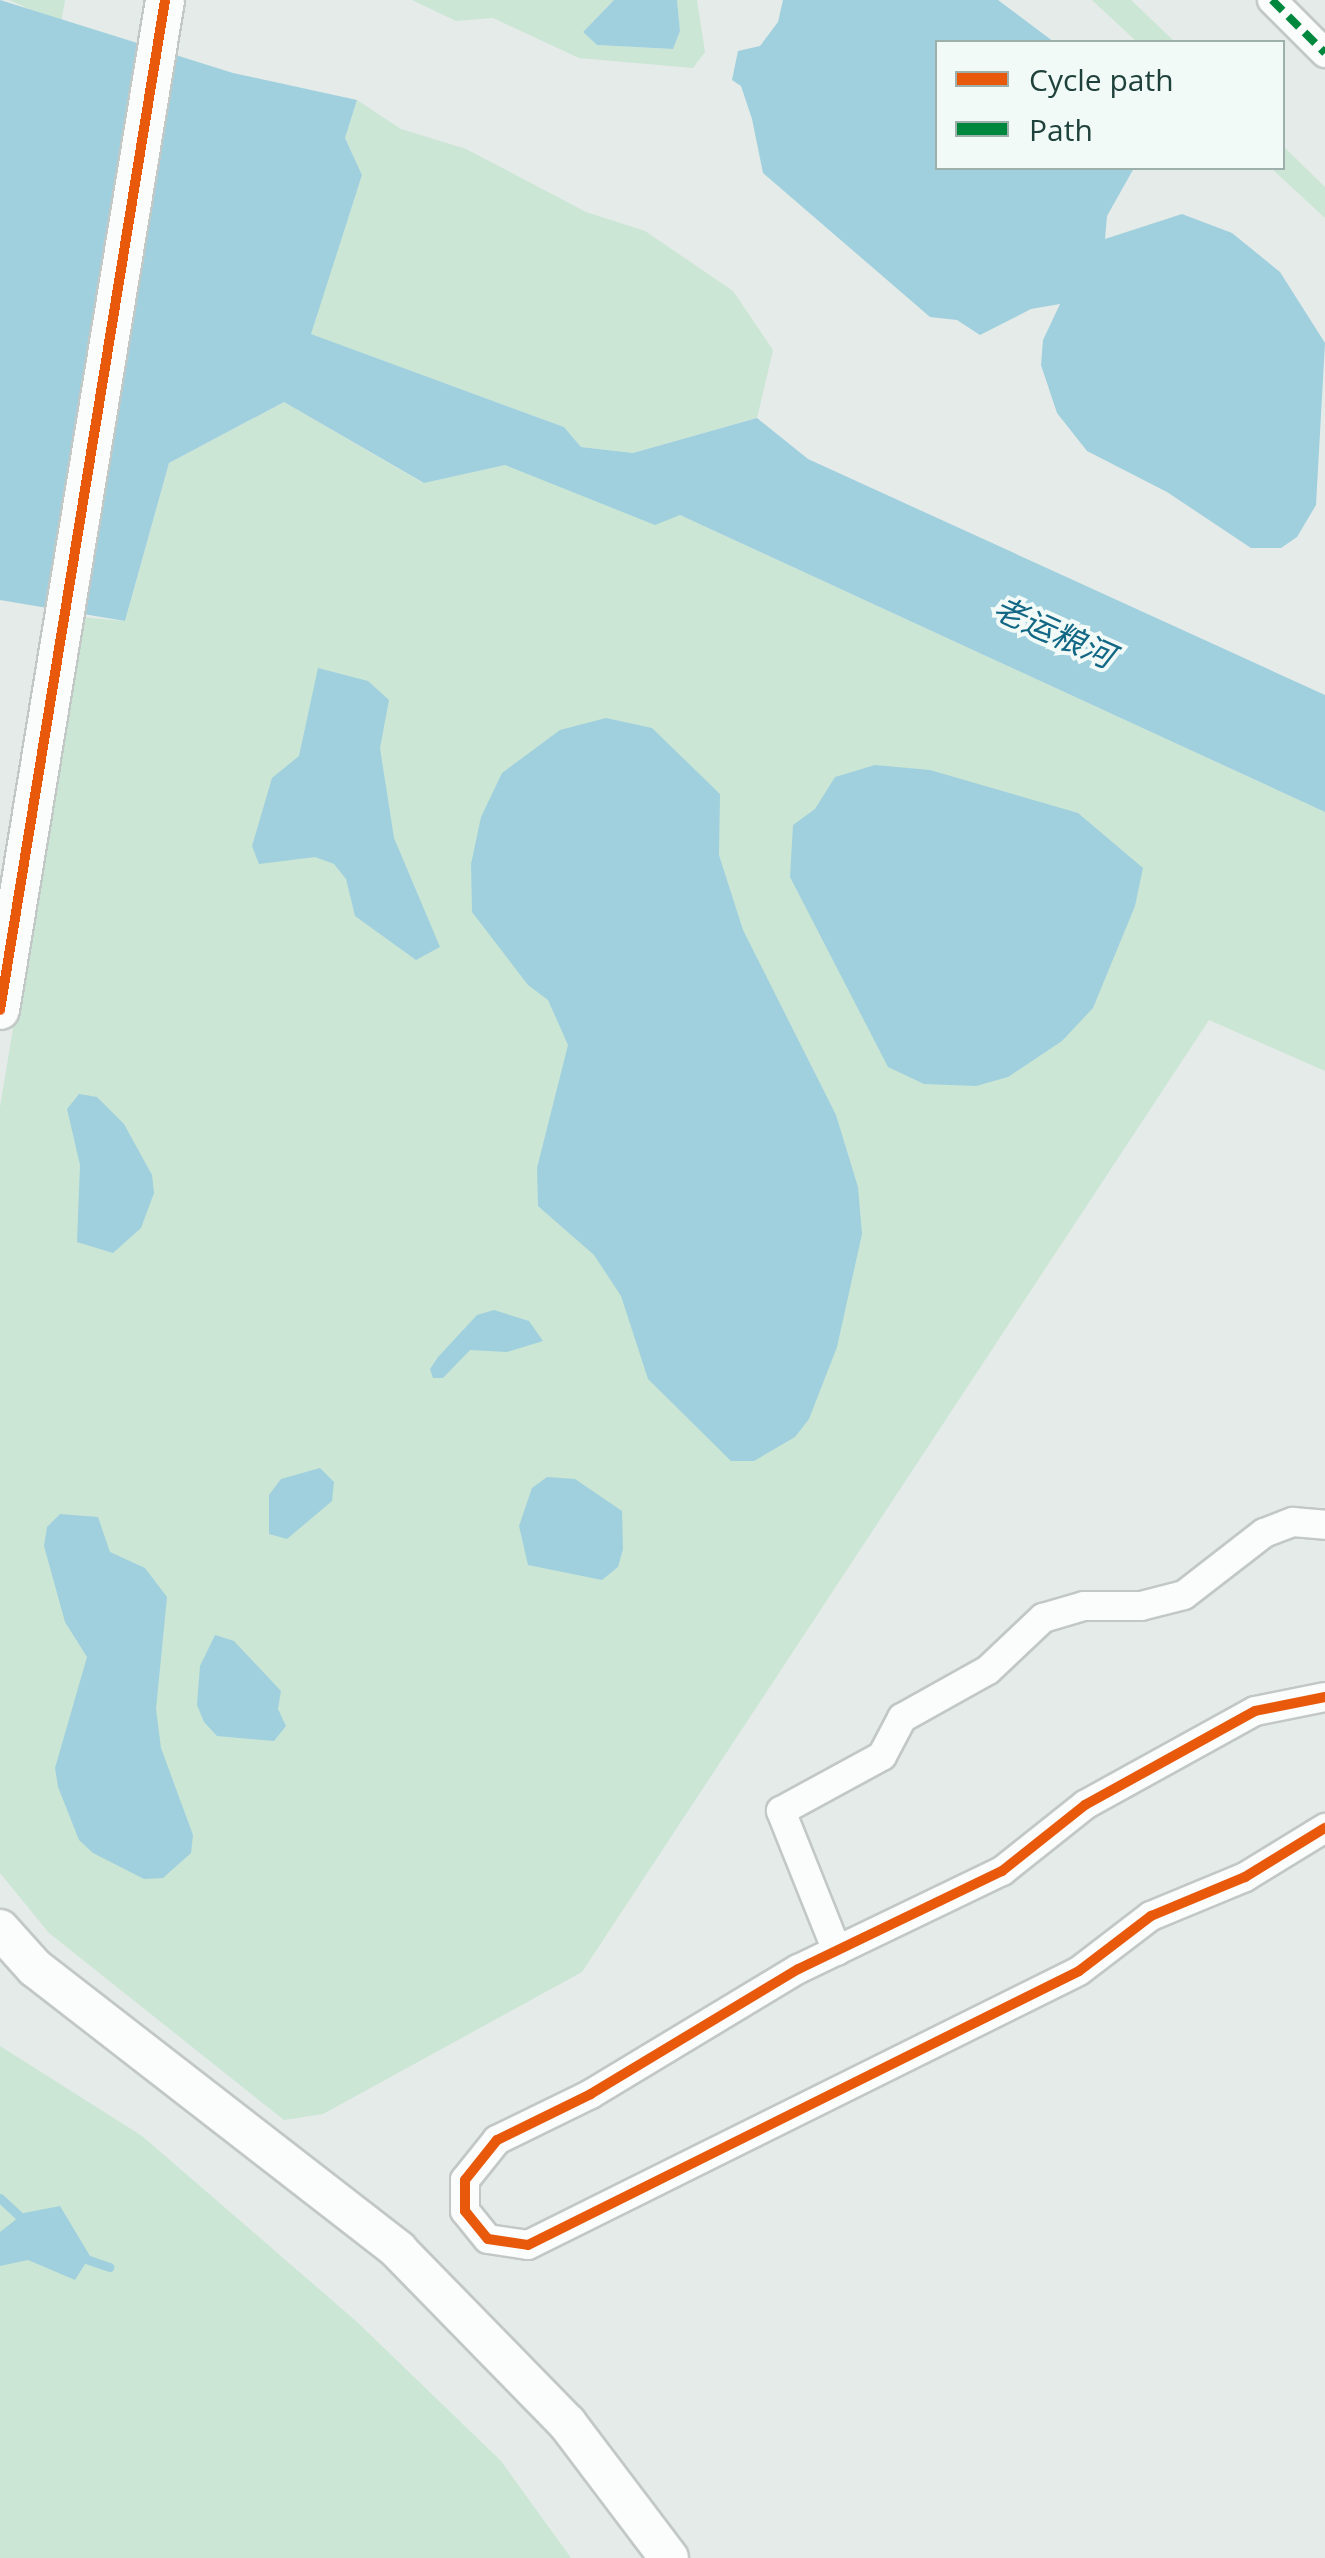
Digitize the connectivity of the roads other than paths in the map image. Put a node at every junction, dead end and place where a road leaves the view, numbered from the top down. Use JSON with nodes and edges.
{"nodes":[{"id":1,"x":165,"y":0,"type":"edge"},
{"id":2,"x":1272,"y":0,"type":"edge"},
{"id":3,"x":1325,"y":53,"type":"edge"},
{"id":4,"x":0,"y":1010,"type":"edge"},
{"id":5,"x":1325,"y":1526,"type":"edge"},
{"id":6,"x":1325,"y":1697,"type":"edge"},
{"id":7,"x":1325,"y":1828,"type":"edge"},
{"id":8,"x":0,"y":1928,"type":"edge"},
{"id":9,"x":836,"y":1951,"type":"junction"},
{"id":10,"x":669,"y":2558,"type":"edge"}],
"edges":[{"from":1,"to":4,"type":"street"},
{"from":2,"to":3,"type":"street"},
{"from":5,"to":9,"type":"street"},
{"from":6,"to":9,"type":"street"},
{"from":7,"to":9,"type":"street"},
{"from":8,"to":10,"type":"street"}]}
